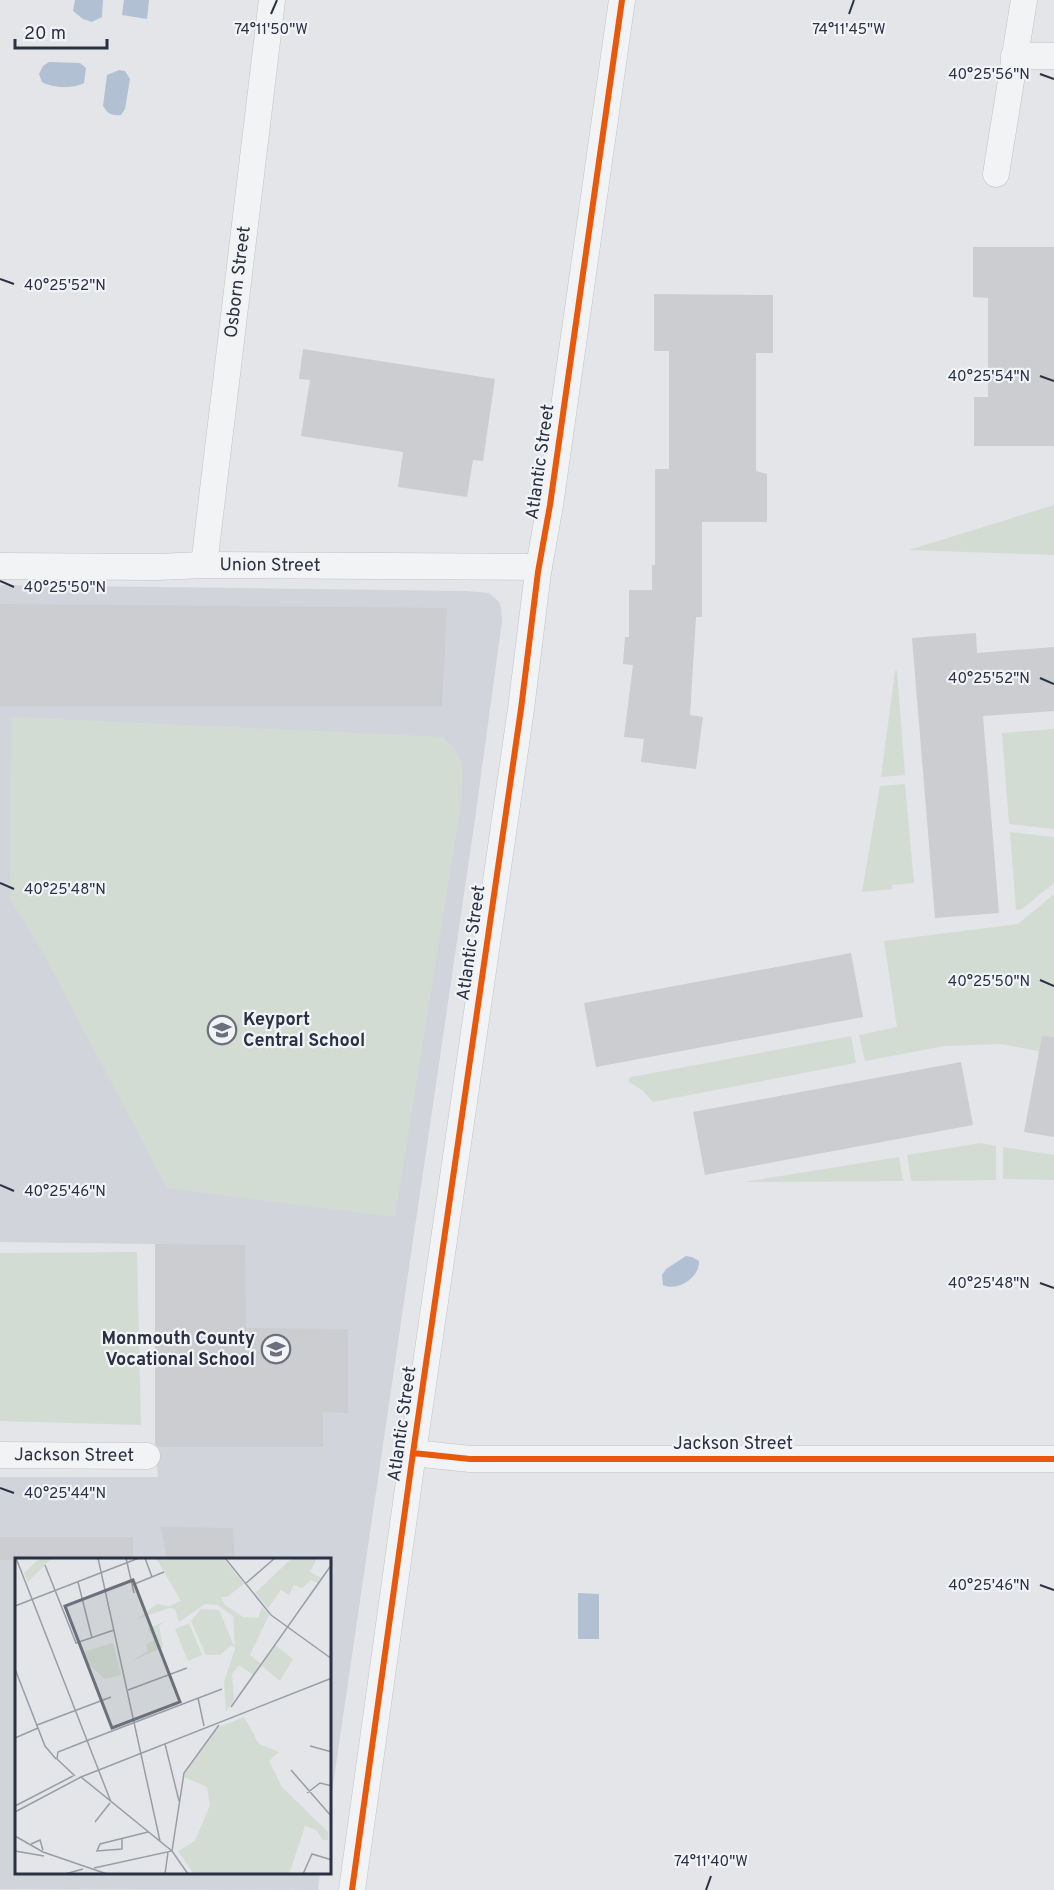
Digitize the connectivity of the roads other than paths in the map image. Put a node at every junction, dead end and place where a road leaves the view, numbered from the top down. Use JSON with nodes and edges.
{"nodes":[{"id":1,"x":272,"y":0,"type":"edge"},
{"id":2,"x":622,"y":0,"type":"edge"},
{"id":3,"x":1024,"y":0,"type":"edge"},
{"id":4,"x":1014,"y":56,"type":"junction"},
{"id":5,"x":1054,"y":56,"type":"edge"},
{"id":6,"x":996,"y":174,"type":"dead end"},
{"id":7,"x":204,"y":565,"type":"junction"},
{"id":8,"x":0,"y":566,"type":"edge"},
{"id":9,"x":539,"y":567,"type":"junction"},
{"id":10,"x":413,"y":1454,"type":"junction"},
{"id":11,"x":0,"y":1455,"type":"edge"},
{"id":12,"x":147,"y":1456,"type":"dead end"},
{"id":13,"x":1054,"y":1459,"type":"edge"},
{"id":14,"x":352,"y":1890,"type":"edge"}],
"edges":[{"from":1,"to":7,"type":"street","name":"Osborn Street"},
{"from":2,"to":9,"type":"street","name":"Atlantic Street"},
{"from":3,"to":4,"type":"street"},
{"from":4,"to":5,"type":"street"},
{"from":4,"to":6,"type":"street"},
{"from":7,"to":8,"type":"street","name":"Union Street"},
{"from":7,"to":9,"type":"street","name":"Union Street"},
{"from":9,"to":10,"type":"street","name":"Atlantic Street"},
{"from":10,"to":13,"type":"street","name":"Jackson Street"},
{"from":10,"to":14,"type":"street","name":"Atlantic Street"},
{"from":11,"to":12,"type":"street","name":"Jackson Street"}]}
